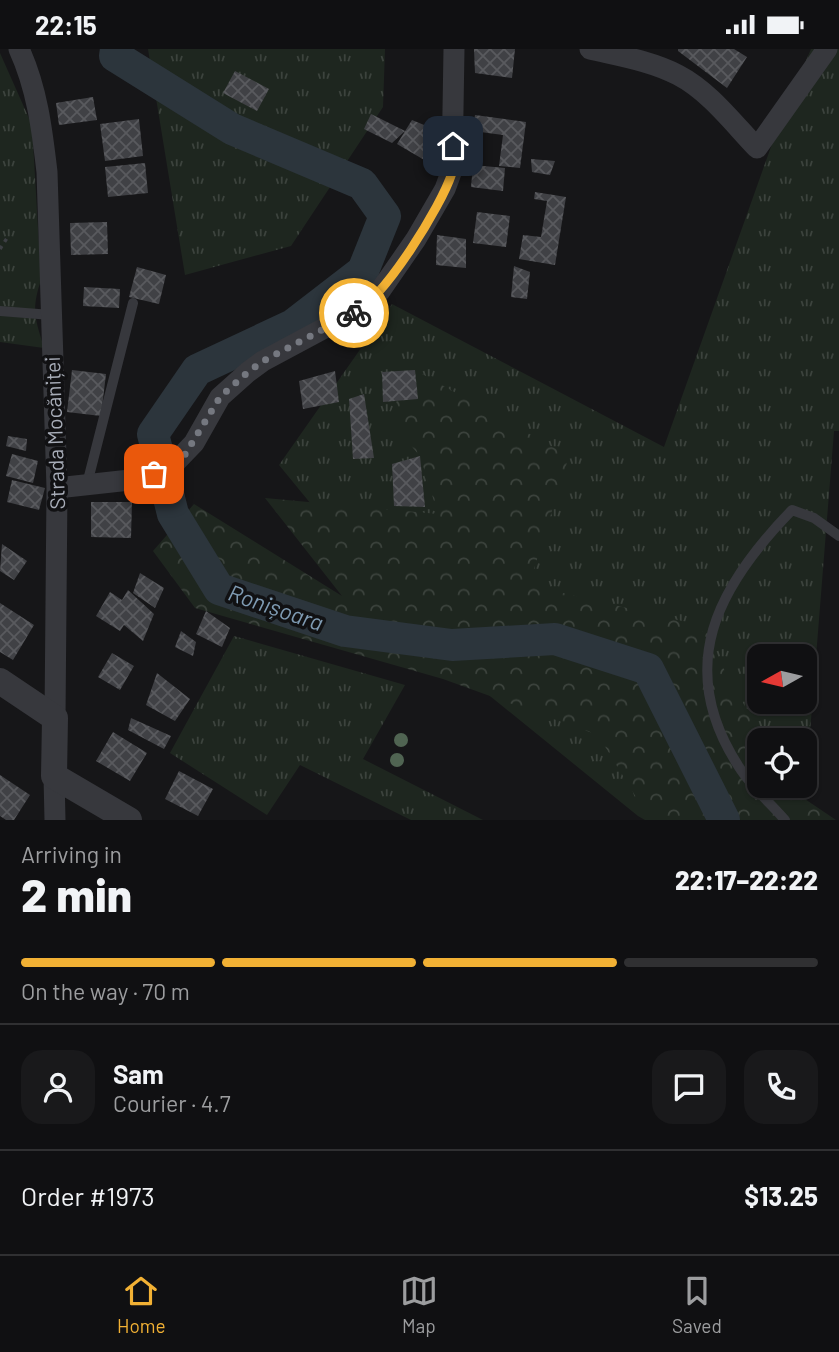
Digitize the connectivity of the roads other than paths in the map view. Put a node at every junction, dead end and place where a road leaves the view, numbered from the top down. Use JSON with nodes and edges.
{"nodes":[{"id":1,"x":19,"y":49,"type":"edge"},
{"id":2,"x":454,"y":49,"type":"edge"},
{"id":3,"x":590,"y":49,"type":"edge"},
{"id":4,"x":827,"y":49,"type":"edge"},
{"id":5,"x":133,"y":303,"type":"dead end"},
{"id":6,"x":0,"y":311,"type":"edge"},
{"id":7,"x":51,"y":314,"type":"junction"},
{"id":8,"x":87,"y":484,"type":"junction"},
{"id":9,"x":57,"y":488,"type":"junction"},
{"id":10,"x":839,"y":536,"type":"edge"},
{"id":11,"x":0,"y":681,"type":"edge"},
{"id":12,"x":55,"y":718,"type":"junction"},
{"id":13,"x":54,"y":776,"type":"junction"},
{"id":14,"x":55,"y":820,"type":"edge"},
{"id":15,"x":129,"y":820,"type":"edge"},
{"id":16,"x":785,"y":820,"type":"edge"}],
"edges":[{"from":1,"to":7,"type":"street","name":"Strada Mocăniței"},
{"from":2,"to":8,"type":"street"},
{"from":3,"to":4,"type":"street"},
{"from":5,"to":8,"type":"lane"},
{"from":6,"to":7,"type":"lane"},
{"from":7,"to":9,"type":"street","name":"Strada Mocăniței"},
{"from":8,"to":9,"type":"street"},
{"from":9,"to":12,"type":"street","name":"Strada Mocăniței"},
{"from":10,"to":16,"type":"lane"},
{"from":11,"to":12,"type":"street"},
{"from":12,"to":13,"type":"street","name":"Strada Mocăniței"},
{"from":13,"to":14,"type":"street","name":"Strada Mocăniței"},
{"from":13,"to":15,"type":"street"}]}
